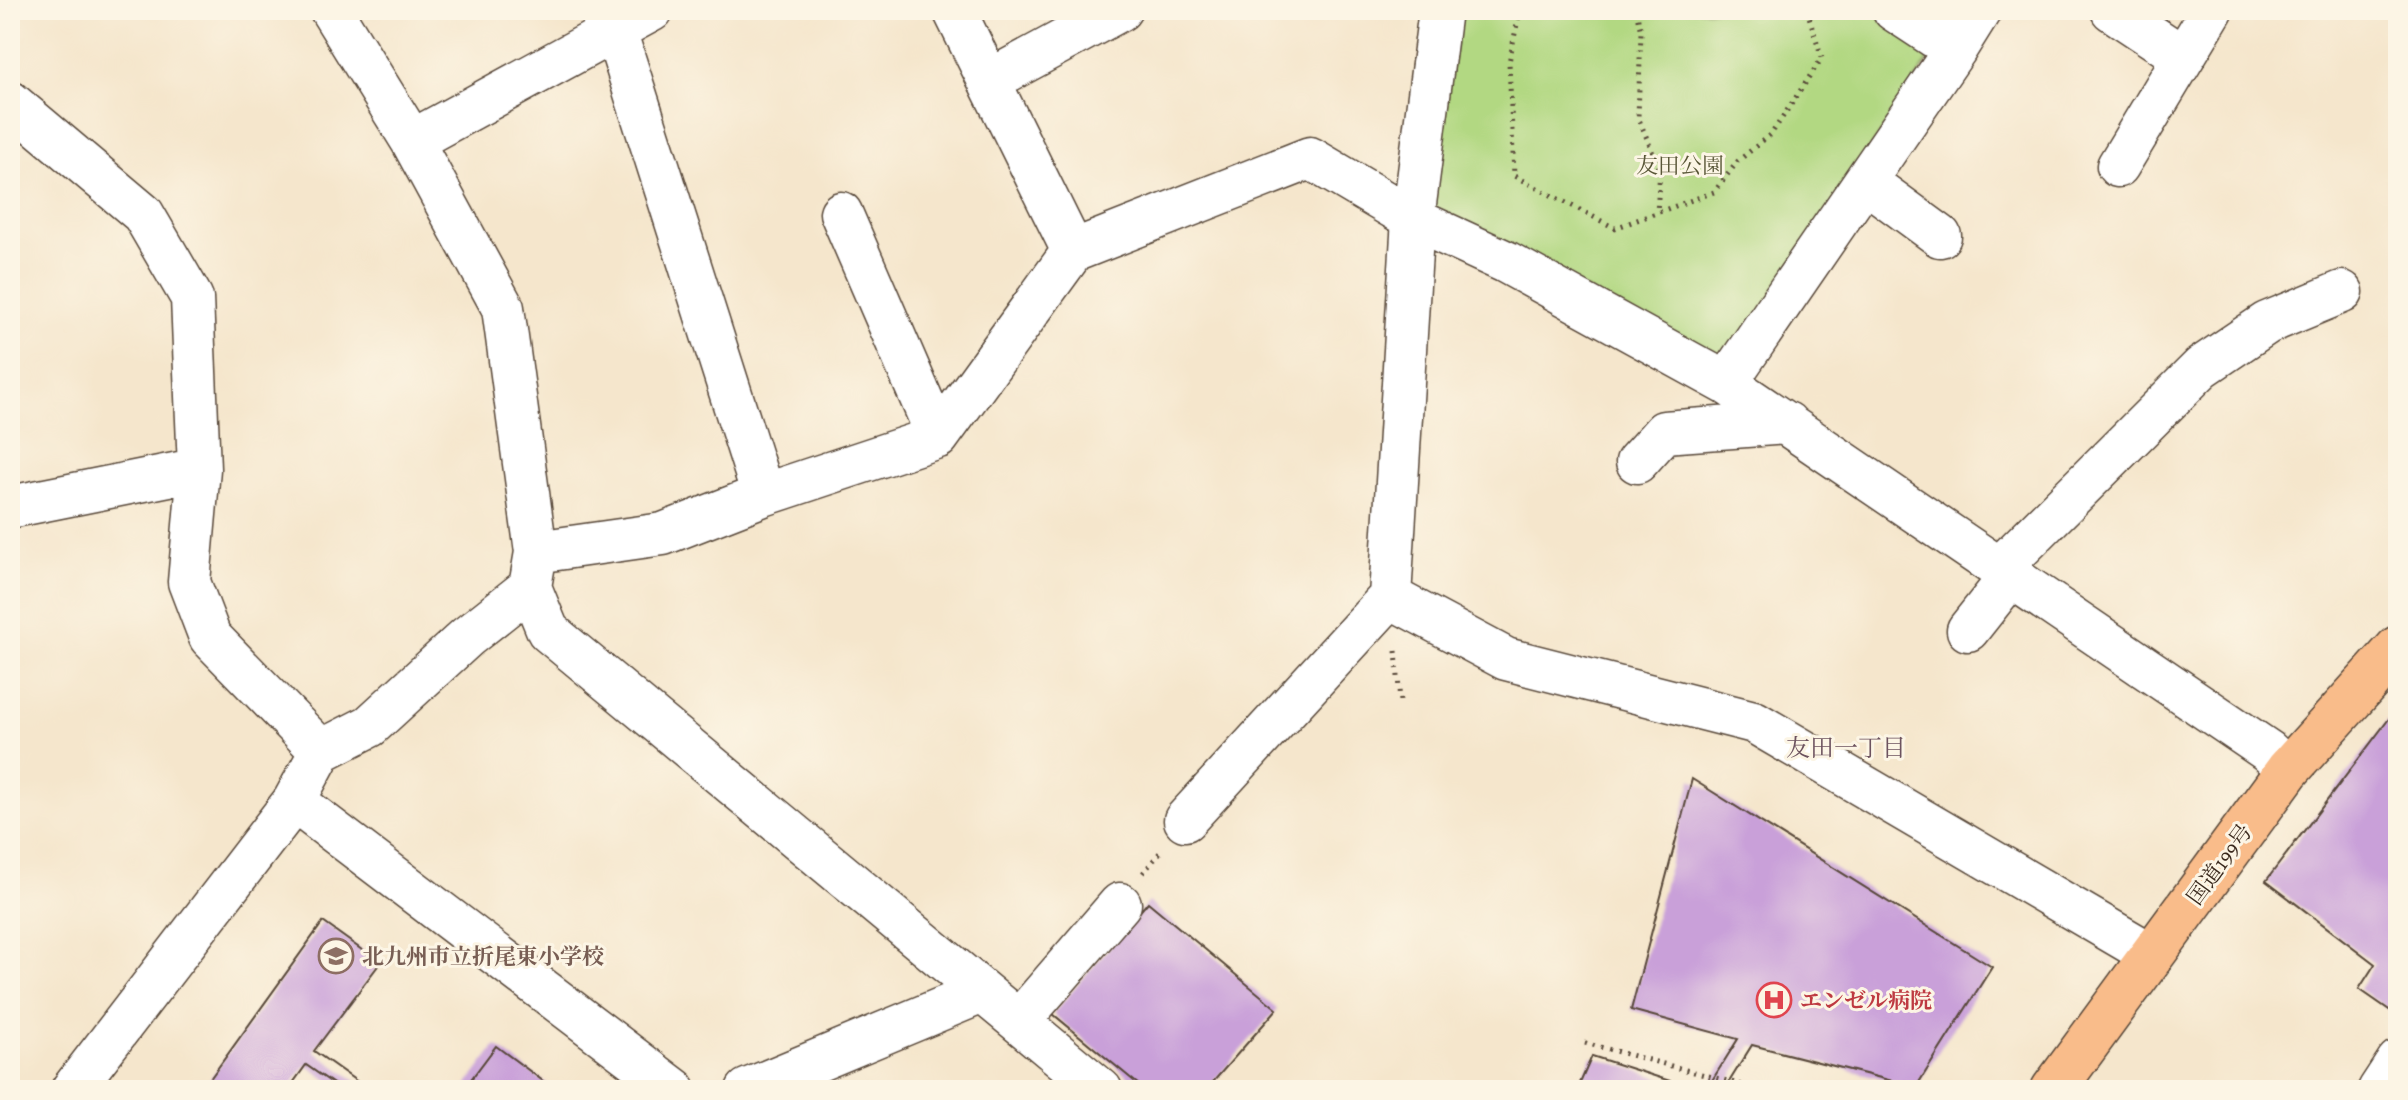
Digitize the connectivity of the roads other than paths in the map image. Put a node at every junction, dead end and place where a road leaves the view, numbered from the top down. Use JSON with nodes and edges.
{"nodes":[{"id":1,"x":331,"y":10,"type":"edge"},
{"id":2,"x":652,"y":10,"type":"edge"},
{"id":3,"x":954,"y":10,"type":"edge"},
{"id":4,"x":1120,"y":10,"type":"edge"},
{"id":5,"x":1440,"y":10,"type":"edge"},
{"id":6,"x":1894,"y":10,"type":"edge"},
{"id":7,"x":1980,"y":10,"type":"edge"},
{"id":8,"x":2112,"y":10,"type":"edge"},
{"id":9,"x":2212,"y":10,"type":"edge"},
{"id":10,"x":615,"y":30,"type":"junction"},
{"id":11,"x":1955,"y":50,"type":"junction"},
{"id":12,"x":2183,"y":57,"type":"junction"},
{"id":13,"x":989,"y":81,"type":"junction"},
{"id":14,"x":10,"y":102,"type":"edge"},
{"id":15,"x":412,"y":141,"type":"junction"},
{"id":16,"x":2118,"y":166,"type":"dead end"},
{"id":17,"x":1865,"y":181,"type":"junction"},
{"id":18,"x":841,"y":213,"type":"dead end"},
{"id":19,"x":1413,"y":219,"type":"junction"},
{"id":20,"x":1940,"y":236,"type":"dead end"},
{"id":21,"x":1073,"y":251,"type":"junction"},
{"id":22,"x":2342,"y":292,"type":"dead end"},
{"id":23,"x":1726,"y":383,"type":"junction"},
{"id":24,"x":1787,"y":423,"type":"junction"},
{"id":25,"x":938,"y":437,"type":"junction"},
{"id":26,"x":1637,"y":462,"type":"dead end"},
{"id":27,"x":199,"y":469,"type":"junction"},
{"id":28,"x":763,"y":495,"type":"junction"},
{"id":29,"x":10,"y":507,"type":"edge"},
{"id":30,"x":533,"y":569,"type":"junction"},
{"id":31,"x":2005,"y":573,"type":"junction"},
{"id":32,"x":1390,"y":597,"type":"junction"},
{"id":33,"x":1968,"y":630,"type":"dead end"},
{"id":34,"x":2398,"y":648,"type":"edge"},
{"id":35,"x":321,"y":751,"type":"junction"},
{"id":36,"x":2288,"y":770,"type":"junction"},
{"id":37,"x":294,"y":801,"type":"junction"},
{"id":38,"x":1185,"y":820,"type":"road end"},
{"id":39,"x":1120,"y":904,"type":"road end"},
{"id":40,"x":2152,"y":955,"type":"junction"},
{"id":41,"x":982,"y":992,"type":"junction"},
{"id":42,"x":1019,"y":1021,"type":"junction"},
{"id":43,"x":2398,"y":1061,"type":"edge"},
{"id":44,"x":72,"y":1090,"type":"edge"},
{"id":45,"x":675,"y":1090,"type":"edge"},
{"id":46,"x":747,"y":1090,"type":"edge"},
{"id":47,"x":1101,"y":1090,"type":"edge"},
{"id":48,"x":2053,"y":1090,"type":"edge"},
{"id":49,"x":2379,"y":1090,"type":"edge"}],
"edges":[{"from":1,"to":15,"type":"street"},
{"from":2,"to":10,"type":"street"},
{"from":3,"to":13,"type":"street"},
{"from":4,"to":13,"type":"street"},
{"from":5,"to":19,"type":"street"},
{"from":6,"to":11,"type":"street"},
{"from":7,"to":11,"type":"street"},
{"from":8,"to":12,"type":"street"},
{"from":9,"to":12,"type":"street"},
{"from":10,"to":15,"type":"street"},
{"from":10,"to":28,"type":"street"},
{"from":11,"to":17,"type":"street"},
{"from":12,"to":16,"type":"street"},
{"from":13,"to":21,"type":"street"},
{"from":14,"to":27,"type":"street"},
{"from":15,"to":30,"type":"street"},
{"from":17,"to":20,"type":"street"},
{"from":17,"to":23,"type":"street"},
{"from":18,"to":25,"type":"street"},
{"from":19,"to":21,"type":"street"},
{"from":19,"to":23,"type":"street"},
{"from":19,"to":32,"type":"street"},
{"from":21,"to":25,"type":"street"},
{"from":22,"to":31,"type":"street"},
{"from":23,"to":24,"type":"street"},
{"from":24,"to":26,"type":"street"},
{"from":24,"to":31,"type":"street"},
{"from":25,"to":28,"type":"street"},
{"from":27,"to":29,"type":"street"},
{"from":27,"to":35,"type":"street"},
{"from":28,"to":30,"type":"street"},
{"from":30,"to":35,"type":"street"},
{"from":30,"to":41,"type":"street"},
{"from":31,"to":33,"type":"street"},
{"from":31,"to":36,"type":"street"},
{"from":32,"to":38,"type":"street"},
{"from":32,"to":40,"type":"street"},
{"from":34,"to":36,"type":"highway","name":"国道199号"},
{"from":35,"to":37,"type":"street"},
{"from":36,"to":40,"type":"highway","name":"国道199号"},
{"from":37,"to":44,"type":"street"},
{"from":37,"to":45,"type":"street"},
{"from":39,"to":42,"type":"street"},
{"from":40,"to":48,"type":"highway","name":"国道199号"},
{"from":41,"to":42,"type":"street"},
{"from":41,"to":46,"type":"street"},
{"from":42,"to":47,"type":"street"},
{"from":43,"to":49,"type":"street"}]}
